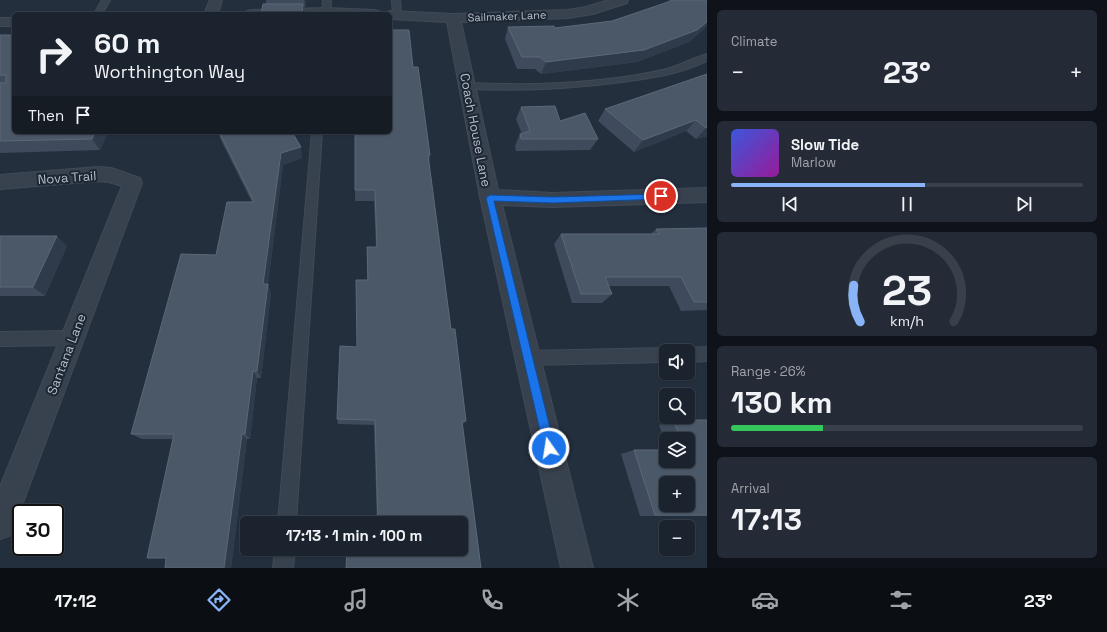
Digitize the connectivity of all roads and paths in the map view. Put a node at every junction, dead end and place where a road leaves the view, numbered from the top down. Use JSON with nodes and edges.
{"nodes":[{"id":1,"x":106,"y":0,"type":"edge"},
{"id":2,"x":216,"y":0,"type":"edge"},
{"id":3,"x":396,"y":0,"type":"edge"},
{"id":4,"x":622,"y":0,"type":"edge"},
{"id":5,"x":326,"y":9,"type":"edge"},
{"id":6,"x":99,"y":12,"type":"edge"},
{"id":7,"x":212,"y":12,"type":"edge"},
{"id":8,"x":282,"y":12,"type":"edge"},
{"id":9,"x":355,"y":12,"type":"edge"},
{"id":10,"x":394,"y":15,"type":"edge"},
{"id":11,"x":453,"y":18,"type":"junction"},
{"id":12,"x":0,"y":22,"type":"edge"},
{"id":13,"x":12,"y":22,"type":"edge"},
{"id":14,"x":707,"y":57,"type":"edge"},
{"id":15,"x":467,"y":86,"type":"junction"},
{"id":16,"x":317,"y":134,"type":"edge"},
{"id":17,"x":0,"y":182,"type":"edge"},
{"id":18,"x":133,"y":183,"type":"joint"},
{"id":19,"x":707,"y":195,"type":"edge"},
{"id":20,"x":490,"y":198,"type":"junction"},
{"id":21,"x":73,"y":338,"type":"junction"},
{"id":22,"x":0,"y":339,"type":"edge"},
{"id":23,"x":707,"y":354,"type":"edge"},
{"id":24,"x":659,"y":355,"type":"edge"},
{"id":25,"x":695,"y":355,"type":"edge"},
{"id":26,"x":528,"y":358,"type":"junction"},
{"id":27,"x":288,"y":516,"type":"edge"},
{"id":28,"x":0,"y":524,"type":"edge"},
{"id":29,"x":284,"y":556,"type":"edge"},
{"id":30,"x":283,"y":568,"type":"edge"},
{"id":31,"x":577,"y":568,"type":"edge"}],
"edges":[{"from":1,"to":6,"type":"lane"},
{"from":2,"to":7,"type":"street"},
{"from":3,"to":10,"type":"lane"},
{"from":4,"to":11,"type":"street","name":"Sailmaker Lane"},
{"from":5,"to":8,"type":"street"},
{"from":5,"to":9,"type":"street"},
{"from":10,"to":11,"type":"street","name":"Sailmaker Lane"},
{"from":11,"to":15,"type":"street","name":"Coach House Lane"},
{"from":12,"to":13,"type":"street"},
{"from":14,"to":15,"type":"lane"},
{"from":15,"to":20,"type":"street","name":"Coach House Lane"},
{"from":16,"to":27,"type":"lane"},
{"from":17,"to":18,"type":"street","name":"Nova Trail"},
{"from":18,"to":21,"type":"street","name":"Santana Lane"},
{"from":19,"to":20,"type":"street"},
{"from":20,"to":26,"type":"street","name":"Coach House Lane"},
{"from":21,"to":22,"type":"lane"},
{"from":21,"to":28,"type":"street","name":"Santana Lane"},
{"from":23,"to":25,"type":"lane"},
{"from":24,"to":26,"type":"lane"},
{"from":26,"to":31,"type":"street","name":"Coach House Lane"},
{"from":29,"to":30,"type":"lane"}]}
